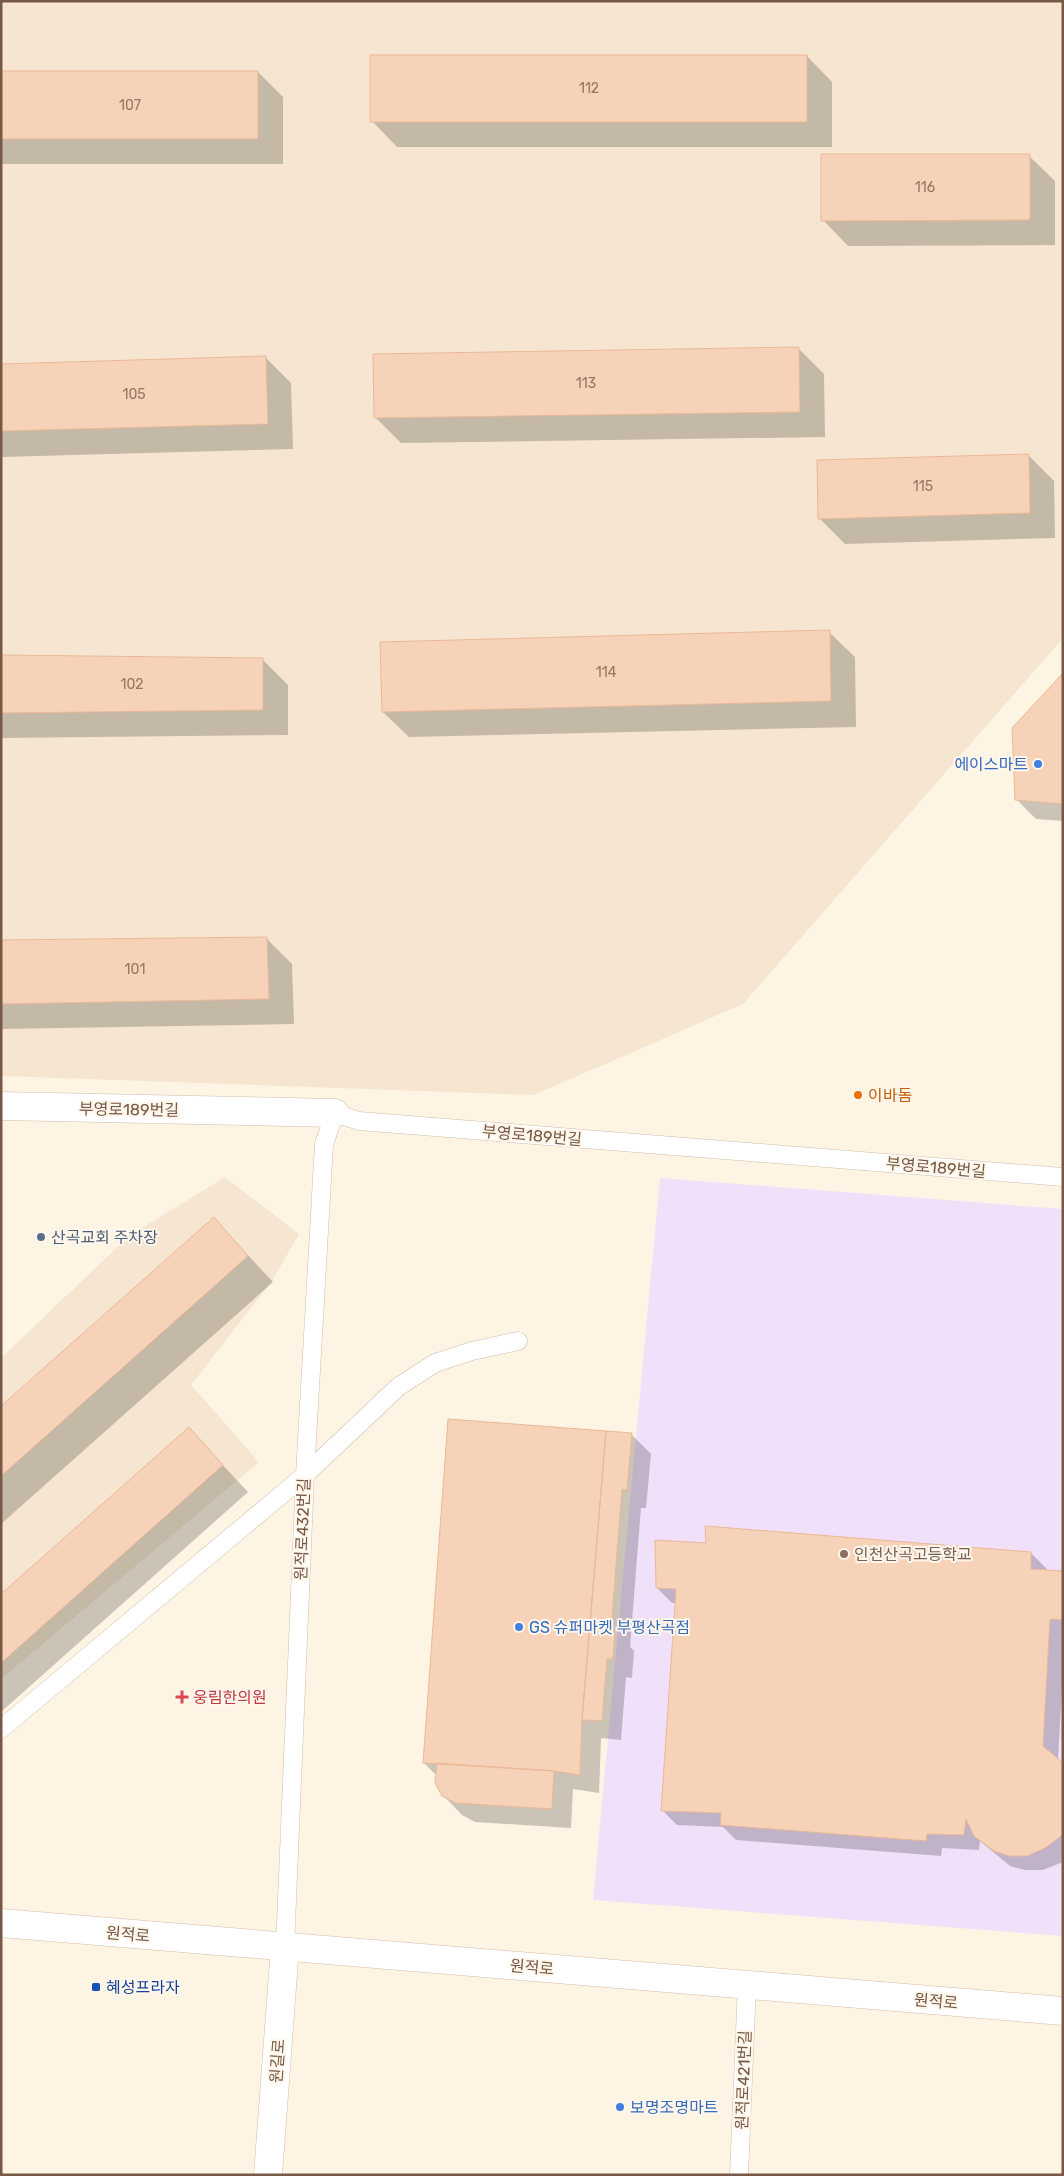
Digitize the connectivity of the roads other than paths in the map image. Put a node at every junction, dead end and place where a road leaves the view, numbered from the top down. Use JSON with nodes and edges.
{"nodes":[{"id":1,"x":1,"y":1106,"type":"edge"},
{"id":2,"x":335,"y":1113,"type":"junction"},
{"id":3,"x":1063,"y":1177,"type":"edge"},
{"id":4,"x":518,"y":1341,"type":"dead end"},
{"id":5,"x":305,"y":1475,"type":"junction"},
{"id":6,"x":1,"y":1729,"type":"edge"},
{"id":7,"x":1,"y":1923,"type":"edge"},
{"id":8,"x":285,"y":1947,"type":"junction"},
{"id":9,"x":747,"y":1985,"type":"junction"},
{"id":10,"x":1063,"y":2011,"type":"edge"},
{"id":11,"x":268,"y":2175,"type":"edge"},
{"id":12,"x":739,"y":2175,"type":"edge"}],
"edges":[{"from":1,"to":2,"type":"main road","name":"부영로189번길"},
{"from":2,"to":3,"type":"lane","name":"부영로189번길"},
{"from":2,"to":5,"type":"lane","name":"원적로432번길"},
{"from":4,"to":5,"type":"lane"},
{"from":5,"to":6,"type":"lane"},
{"from":5,"to":8,"type":"lane","name":"원적로432번길"},
{"from":7,"to":8,"type":"main road","name":"원적로"},
{"from":8,"to":9,"type":"main road","name":"원적로"},
{"from":8,"to":11,"type":"main road","name":"원길로"},
{"from":9,"to":10,"type":"main road","name":"원적로"},
{"from":9,"to":12,"type":"lane","name":"원적로421번길"}]}
